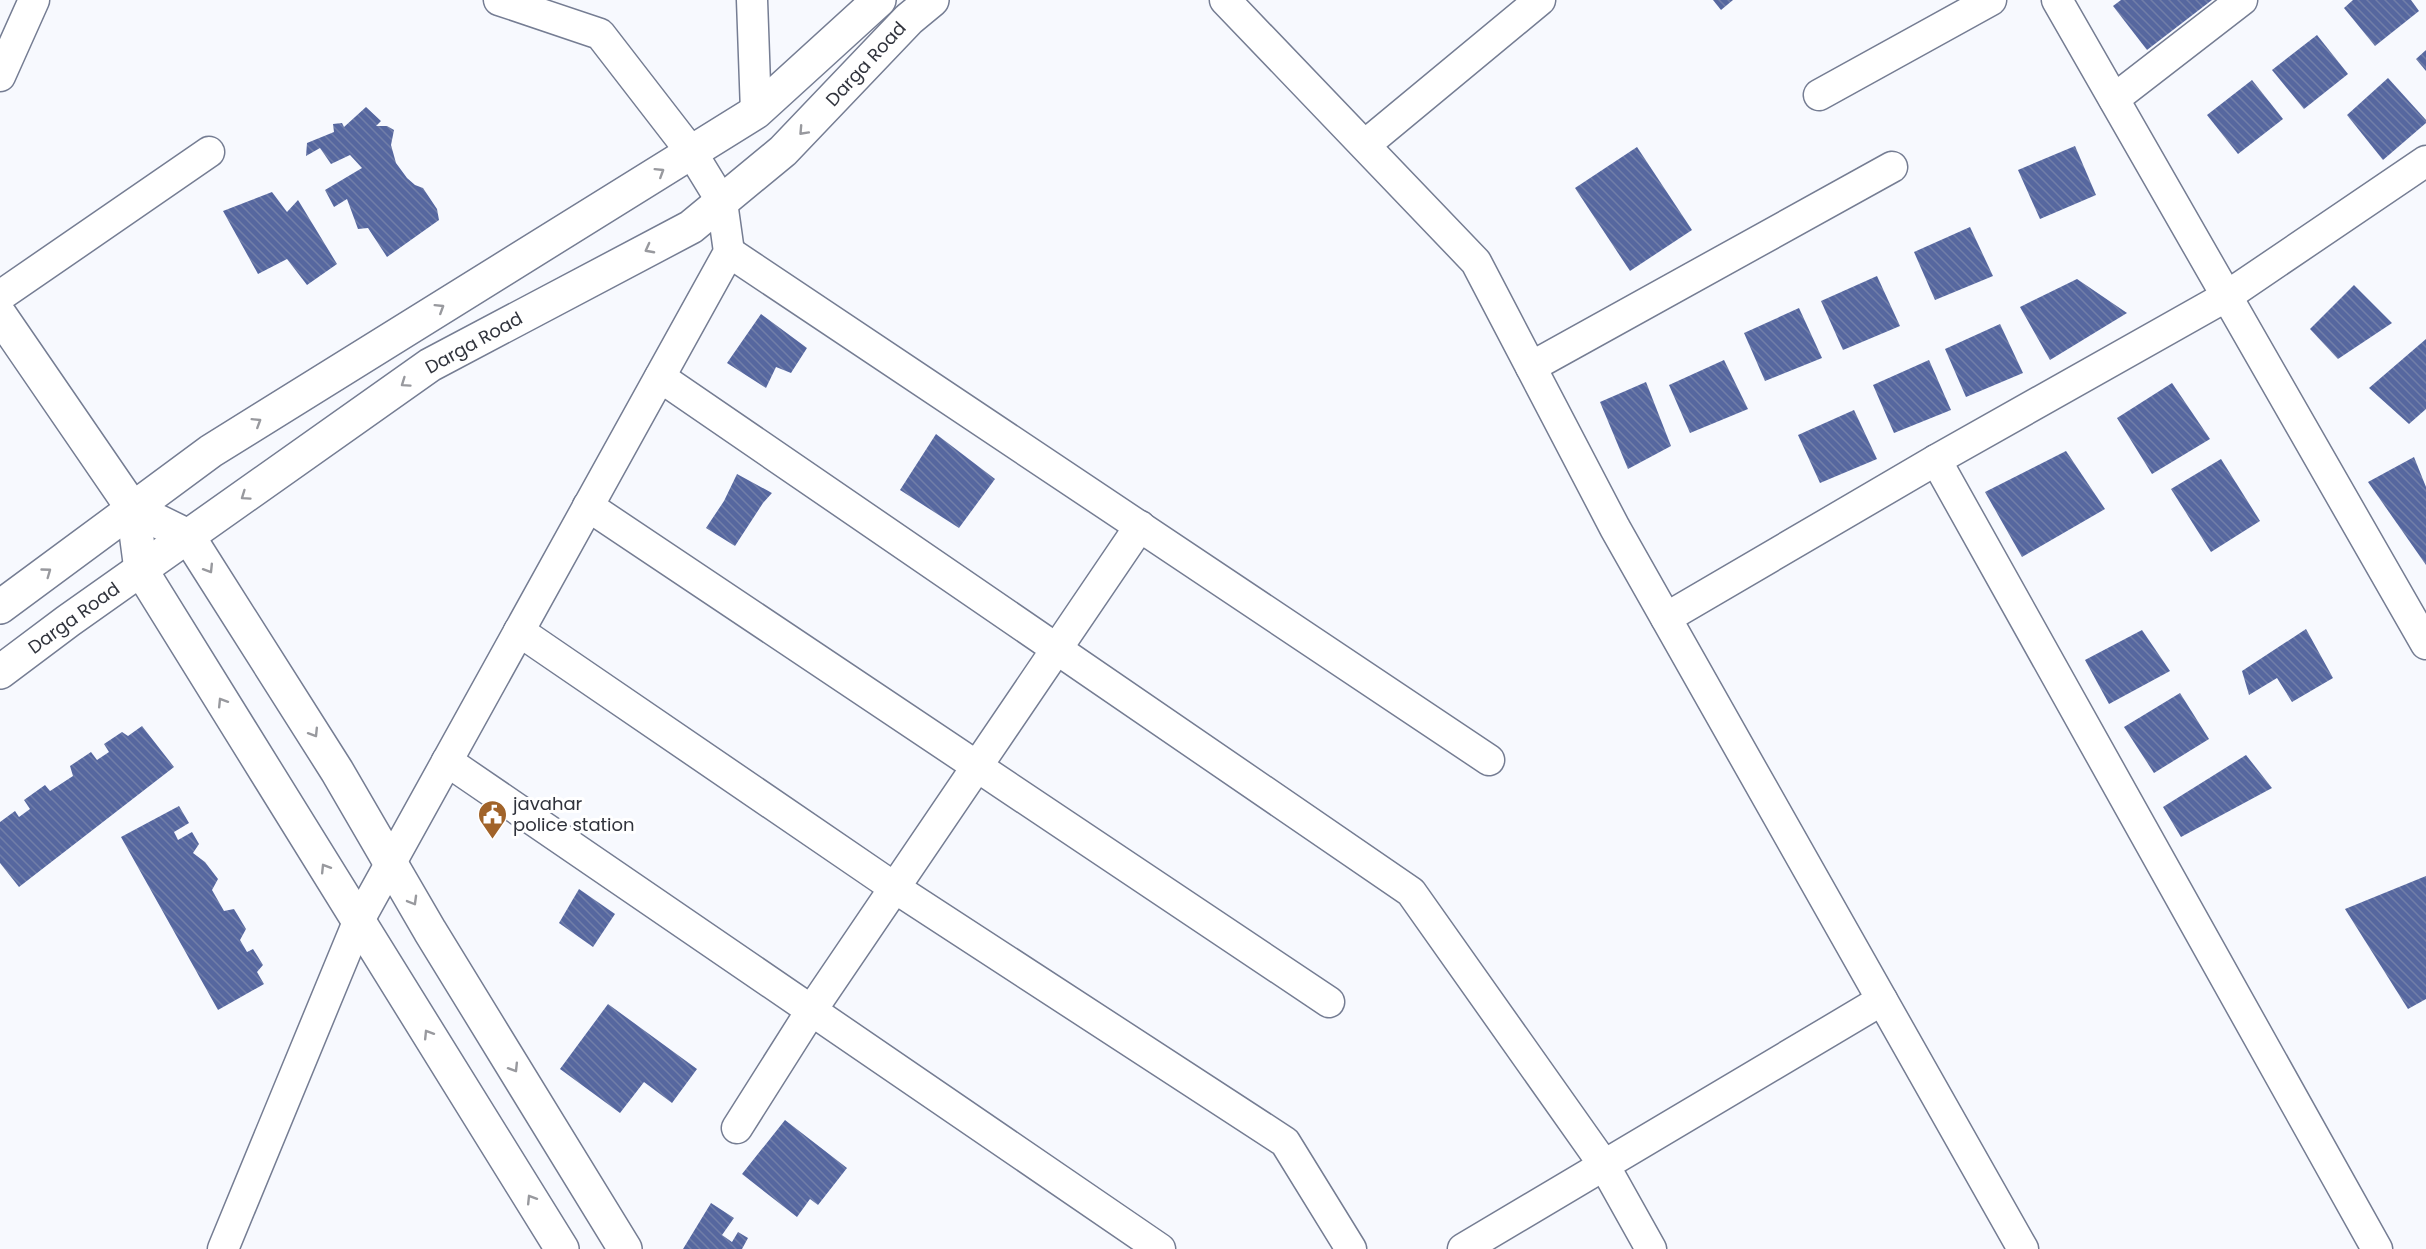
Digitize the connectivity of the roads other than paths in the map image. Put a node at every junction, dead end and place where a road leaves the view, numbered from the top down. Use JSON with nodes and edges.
{"nodes":[{"id":1,"x":34,"y":0,"type":"edge"},
{"id":2,"x":499,"y":0,"type":"edge"},
{"id":3,"x":752,"y":0,"type":"edge"},
{"id":4,"x":879,"y":0,"type":"edge"},
{"id":5,"x":932,"y":0,"type":"edge"},
{"id":6,"x":1225,"y":0,"type":"edge"},
{"id":7,"x":1540,"y":0,"type":"edge"},
{"id":8,"x":1991,"y":0,"type":"edge"},
{"id":9,"x":2057,"y":0,"type":"edge"},
{"id":10,"x":2242,"y":0,"type":"edge"},
{"id":11,"x":0,"y":76,"type":"edge"},
{"id":12,"x":1820,"y":95,"type":"dead end"},
{"id":13,"x":2114,"y":99,"type":"junction"},
{"id":14,"x":756,"y":112,"type":"junction"},
{"id":15,"x":1365,"y":146,"type":"junction"},
{"id":16,"x":209,"y":152,"type":"dead end"},
{"id":17,"x":692,"y":153,"type":"junction"},
{"id":18,"x":2426,"y":162,"type":"edge"},
{"id":19,"x":1892,"y":167,"type":"dead end"},
{"id":20,"x":722,"y":202,"type":"junction"},
{"id":21,"x":729,"y":252,"type":"junction"},
{"id":22,"x":0,"y":296,"type":"edge"},
{"id":23,"x":2227,"y":296,"type":"junction"},
{"id":24,"x":0,"y":315,"type":"edge"},
{"id":25,"x":1531,"y":367,"type":"junction"},
{"id":26,"x":660,"y":376,"type":"junction"},
{"id":27,"x":1936,"y":460,"type":"junction"},
{"id":28,"x":588,"y":506,"type":"junction"},
{"id":29,"x":133,"y":509,"type":"junction"},
{"id":30,"x":1140,"y":526,"type":"junction"},
{"id":31,"x":188,"y":536,"type":"junction"},
{"id":32,"x":141,"y":570,"type":"junction"},
{"id":33,"x":0,"y":607,"type":"edge"},
{"id":34,"x":1666,"y":618,"type":"junction"},
{"id":35,"x":519,"y":631,"type":"junction"},
{"id":36,"x":2426,"y":644,"type":"edge"},
{"id":37,"x":1057,"y":648,"type":"junction"},
{"id":38,"x":0,"y":672,"type":"edge"},
{"id":39,"x":1489,"y":760,"type":"dead end"},
{"id":40,"x":447,"y":761,"type":"junction"},
{"id":41,"x":977,"y":766,"type":"junction"},
{"id":42,"x":391,"y":862,"type":"junction"},
{"id":43,"x":895,"y":888,"type":"junction"},
{"id":44,"x":358,"y":922,"type":"junction"},
{"id":45,"x":1882,"y":1000,"type":"junction"},
{"id":46,"x":1329,"y":1002,"type":"dead end"},
{"id":47,"x":811,"y":1011,"type":"junction"},
{"id":48,"x":737,"y":1128,"type":"dead end"},
{"id":49,"x":1604,"y":1165,"type":"junction"},
{"id":50,"x":223,"y":1249,"type":"edge"},
{"id":51,"x":562,"y":1249,"type":"edge"},
{"id":52,"x":625,"y":1249,"type":"edge"},
{"id":53,"x":1160,"y":1249,"type":"edge"},
{"id":54,"x":1351,"y":1249,"type":"edge"},
{"id":55,"x":1463,"y":1249,"type":"edge"},
{"id":56,"x":1652,"y":1249,"type":"edge"},
{"id":57,"x":2023,"y":1249,"type":"edge"},
{"id":58,"x":2378,"y":1249,"type":"edge"}],
"edges":[{"from":1,"to":11,"type":"street"},
{"from":2,"to":17,"type":"street"},
{"from":3,"to":14,"type":"street"},
{"from":4,"to":14,"type":"main road","name":"Darga Road"},
{"from":5,"to":20,"type":"main road","name":"Darga Road","one_way":true},
{"from":6,"to":15,"type":"street"},
{"from":7,"to":15,"type":"street"},
{"from":8,"to":12,"type":"street"},
{"from":9,"to":13,"type":"street"},
{"from":10,"to":13,"type":"street"},
{"from":13,"to":23,"type":"street"},
{"from":14,"to":17,"type":"main road","name":"Darga Road"},
{"from":15,"to":25,"type":"street"},
{"from":16,"to":22,"type":"street"},
{"from":17,"to":20,"type":"street"},
{"from":29,"to":17,"type":"main road","name":"Darga Road","one_way":true},
{"from":18,"to":23,"type":"street"},
{"from":19,"to":25,"type":"street"},
{"from":20,"to":21,"type":"street"},
{"from":20,"to":31,"type":"main road","name":"Darga Road","one_way":true},
{"from":21,"to":26,"type":"street"},
{"from":21,"to":30,"type":"street"},
{"from":23,"to":27,"type":"street"},
{"from":23,"to":36,"type":"street"},
{"from":24,"to":29,"type":"main road"},
{"from":25,"to":34,"type":"street"},
{"from":26,"to":28,"type":"street"},
{"from":26,"to":37,"type":"street"},
{"from":27,"to":34,"type":"street"},
{"from":27,"to":58,"type":"street"},
{"from":28,"to":35,"type":"street"},
{"from":28,"to":41,"type":"street"},
{"from":29,"to":31,"type":"main road"},
{"from":29,"to":32,"type":"main road"},
{"from":33,"to":29,"type":"main road","name":"Darga Road","one_way":true},
{"from":30,"to":37,"type":"street"},
{"from":30,"to":39,"type":"street"},
{"from":31,"to":32,"type":"main road","name":"Darga Road"},
{"from":31,"to":42,"type":"main road","one_way":true},
{"from":32,"to":38,"type":"main road","name":"Darga Road"},
{"from":44,"to":32,"type":"main road","one_way":true},
{"from":34,"to":45,"type":"street"},
{"from":35,"to":40,"type":"street"},
{"from":35,"to":43,"type":"street"},
{"from":37,"to":41,"type":"street"},
{"from":37,"to":49,"type":"street"},
{"from":40,"to":42,"type":"street"},
{"from":40,"to":47,"type":"street"},
{"from":41,"to":43,"type":"street"},
{"from":41,"to":46,"type":"street"},
{"from":42,"to":44,"type":"street"},
{"from":42,"to":52,"type":"main road","one_way":true},
{"from":43,"to":47,"type":"street"},
{"from":43,"to":54,"type":"street"},
{"from":44,"to":50,"type":"street"},
{"from":51,"to":44,"type":"main road","one_way":true},
{"from":45,"to":49,"type":"street"},
{"from":45,"to":57,"type":"street"},
{"from":47,"to":48,"type":"street"},
{"from":47,"to":53,"type":"street"},
{"from":49,"to":55,"type":"street"},
{"from":49,"to":56,"type":"street"}]}
